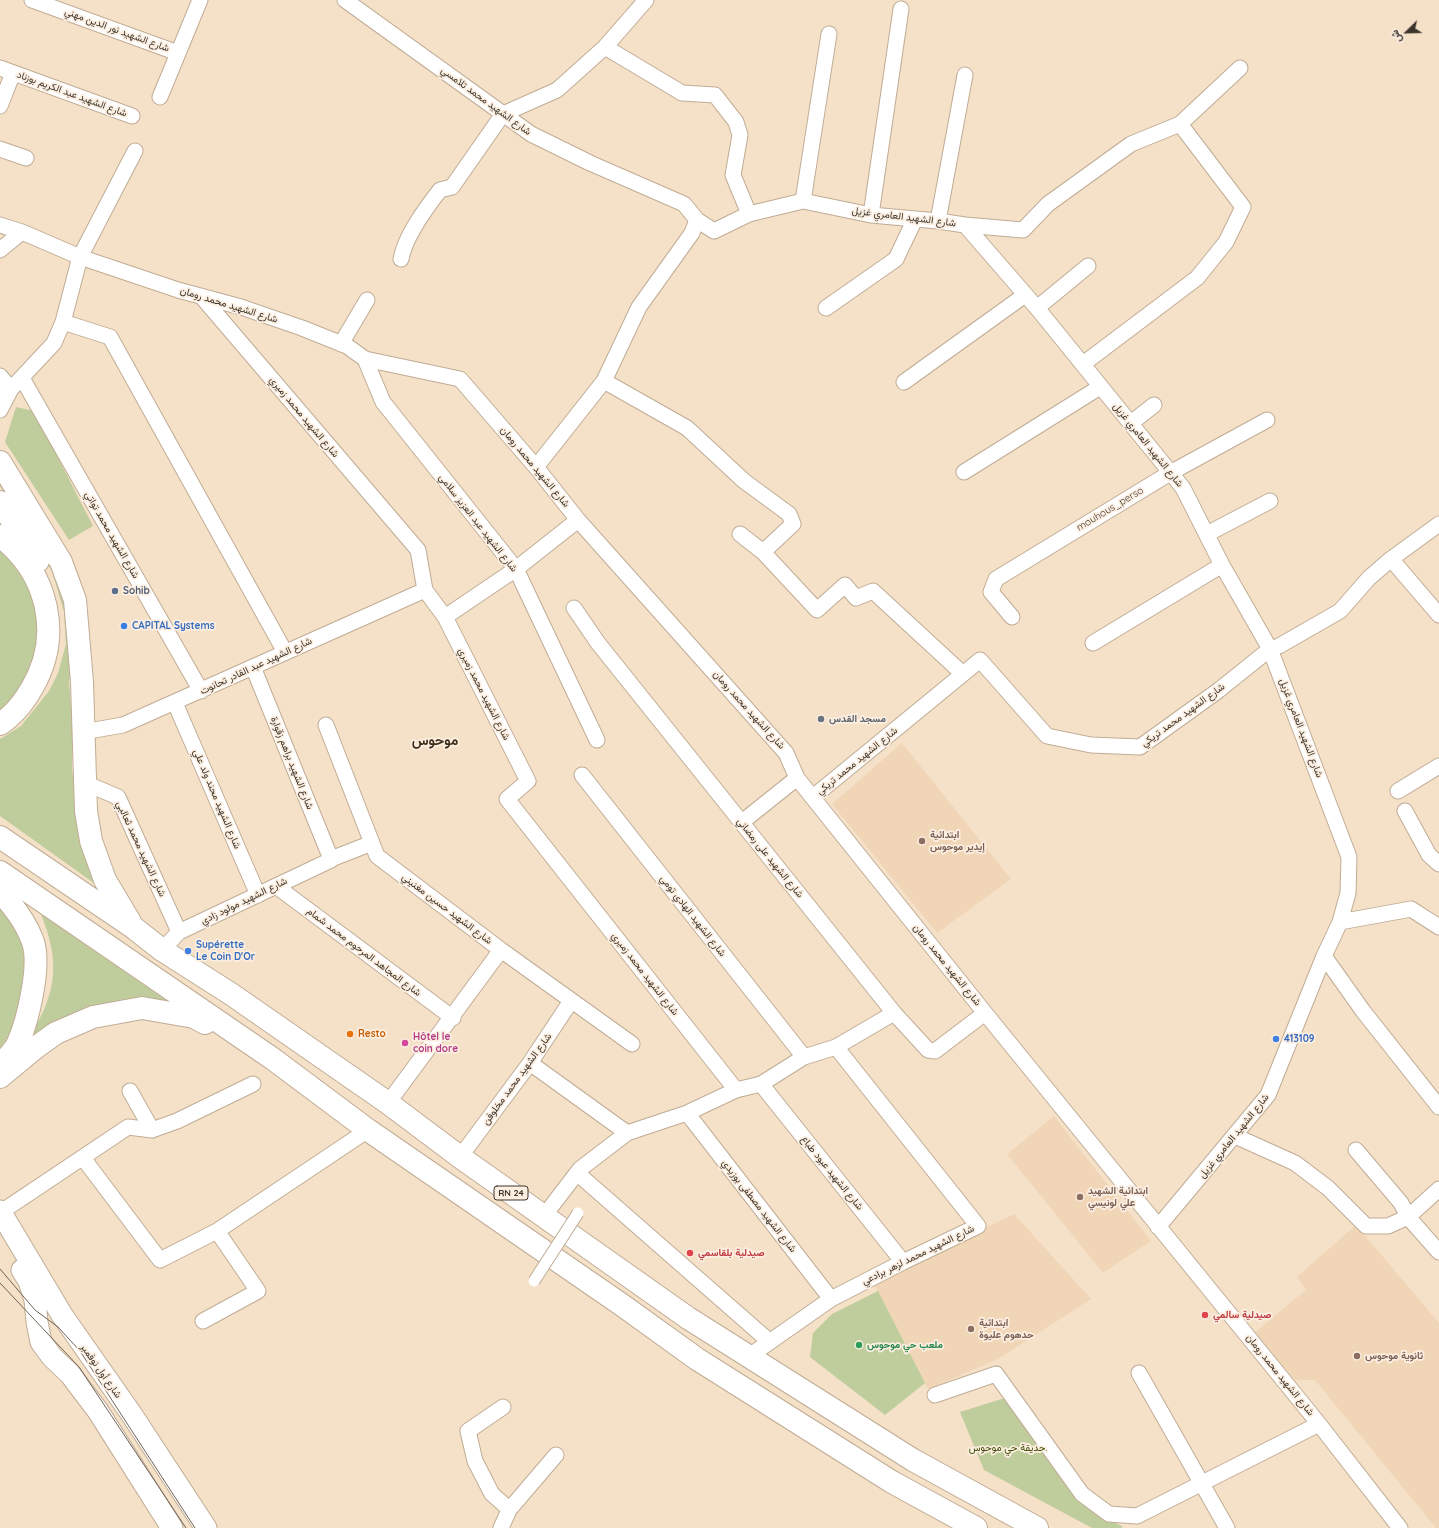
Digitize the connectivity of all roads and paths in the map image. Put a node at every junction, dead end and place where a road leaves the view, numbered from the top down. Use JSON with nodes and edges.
{"nodes":[{"id":1,"x":32,"y":0,"type":"edge"},
{"id":2,"x":200,"y":0,"type":"edge"},
{"id":3,"x":346,"y":0,"type":"edge"},
{"id":4,"x":646,"y":0,"type":"edge"},
{"id":5,"x":901,"y":10,"type":"dead end"},
{"id":6,"x":829,"y":34,"type":"dead end"},
{"id":7,"x":605,"y":47,"type":"junction"},
{"id":8,"x":178,"y":53,"type":"junction"},
{"id":9,"x":1240,"y":68,"type":"dead end"},
{"id":10,"x":6,"y":70,"type":"edge"},
{"id":11,"x":965,"y":75,"type":"dead end"},
{"id":12,"x":160,"y":97,"type":"dead end"},
{"id":13,"x":0,"y":106,"type":"edge"},
{"id":14,"x":503,"y":114,"type":"junction"},
{"id":15,"x":132,"y":116,"type":"dead end"},
{"id":16,"x":1180,"y":124,"type":"junction"},
{"id":17,"x":0,"y":148,"type":"edge"},
{"id":18,"x":135,"y":151,"type":"dead end"},
{"id":19,"x":26,"y":158,"type":"dead end"},
{"id":20,"x":803,"y":201,"type":"junction"},
{"id":21,"x":749,"y":214,"type":"junction"},
{"id":22,"x":871,"y":215,"type":"junction"},
{"id":23,"x":916,"y":219,"type":"junction"},
{"id":24,"x":697,"y":220,"type":"junction"},
{"id":25,"x":938,"y":220,"type":"junction"},
{"id":26,"x":0,"y":225,"type":"edge"},
{"id":27,"x":965,"y":225,"type":"junction"},
{"id":28,"x":22,"y":232,"type":"junction"},
{"id":29,"x":0,"y":250,"type":"edge"},
{"id":30,"x":80,"y":257,"type":"junction"},
{"id":31,"x":401,"y":258,"type":"dead end"},
{"id":32,"x":1088,"y":266,"type":"dead end"},
{"id":33,"x":1025,"y":295,"type":"junction"},
{"id":34,"x":201,"y":296,"type":"junction"},
{"id":35,"x":368,"y":300,"type":"dead end"},
{"id":36,"x":826,"y":308,"type":"dead end"},
{"id":37,"x":1037,"y":308,"type":"junction"},
{"id":38,"x":63,"y":322,"type":"junction"},
{"id":39,"x":341,"y":344,"type":"junction"},
{"id":40,"x":365,"y":359,"type":"junction"},
{"id":41,"x":1082,"y":364,"type":"junction"},
{"id":42,"x":0,"y":376,"type":"edge"},
{"id":43,"x":22,"y":378,"type":"junction"},
{"id":44,"x":604,"y":381,"type":"junction"},
{"id":45,"x":904,"y":382,"type":"dead end"},
{"id":46,"x":1100,"y":387,"type":"junction"},
{"id":47,"x":6,"y":390,"type":"edge"},
{"id":48,"x":1154,"y":405,"type":"dead end"},
{"id":49,"x":0,"y":410,"type":"edge"},
{"id":50,"x":1267,"y":420,"type":"dead end"},
{"id":51,"x":1131,"y":423,"type":"junction"},
{"id":52,"x":0,"y":462,"type":"edge"},
{"id":53,"x":536,"y":467,"type":"junction"},
{"id":54,"x":964,"y":472,"type":"dead end"},
{"id":55,"x":1170,"y":473,"type":"junction"},
{"id":56,"x":1270,"y":501,"type":"dead end"},
{"id":57,"x":0,"y":502,"type":"edge"},
{"id":58,"x":578,"y":520,"type":"junction"},
{"id":59,"x":1439,"y":524,"type":"edge"},
{"id":60,"x":740,"y":534,"type":"dead end"},
{"id":61,"x":1207,"y":534,"type":"junction"},
{"id":62,"x":0,"y":536,"type":"edge"},
{"id":63,"x":763,"y":552,"type":"junction"},
{"id":64,"x":1391,"y":559,"type":"junction"},
{"id":65,"x":1222,"y":565,"type":"junction"},
{"id":66,"x":516,"y":569,"type":"junction"},
{"id":67,"x":425,"y":590,"type":"junction"},
{"id":68,"x":574,"y":608,"type":"dead end"},
{"id":69,"x":48,"y":612,"type":"junction"},
{"id":70,"x":1439,"y":615,"type":"edge"},
{"id":71,"x":445,"y":617,"type":"junction"},
{"id":72,"x":1012,"y":617,"type":"dead end"},
{"id":73,"x":1093,"y":643,"type":"dead end"},
{"id":74,"x":1270,"y":649,"type":"junction"},
{"id":75,"x":285,"y":652,"type":"junction"},
{"id":76,"x":253,"y":668,"type":"junction"},
{"id":77,"x":963,"y":674,"type":"junction"},
{"id":78,"x":201,"y":691,"type":"junction"},
{"id":79,"x":175,"y":702,"type":"junction"},
{"id":80,"x":0,"y":724,"type":"edge"},
{"id":81,"x":326,"y":725,"type":"dead end"},
{"id":82,"x":83,"y":732,"type":"junction"},
{"id":83,"x":597,"y":740,"type":"dead end"},
{"id":84,"x":1439,"y":766,"type":"edge"},
{"id":85,"x":582,"y":775,"type":"dead end"},
{"id":86,"x":797,"y":778,"type":"junction"},
{"id":87,"x":85,"y":783,"type":"junction"},
{"id":88,"x":1398,"y":791,"type":"dead end"},
{"id":89,"x":813,"y":797,"type":"junction"},
{"id":90,"x":1405,"y":811,"type":"dead end"},
{"id":91,"x":742,"y":822,"type":"junction"},
{"id":92,"x":0,"y":837,"type":"edge"},
{"id":93,"x":372,"y":843,"type":"junction"},
{"id":94,"x":331,"y":860,"type":"junction"},
{"id":95,"x":1439,"y":864,"type":"edge"},
{"id":96,"x":0,"y":872,"type":"edge"},
{"id":97,"x":276,"y":886,"type":"junction"},
{"id":98,"x":0,"y":890,"type":"edge"},
{"id":99,"x":258,"y":895,"type":"junction"},
{"id":100,"x":1340,"y":922,"type":"junction"},
{"id":101,"x":1439,"y":926,"type":"edge"},
{"id":102,"x":134,"y":928,"type":"junction"},
{"id":103,"x":179,"y":932,"type":"junction"},
{"id":104,"x":162,"y":950,"type":"junction"},
{"id":105,"x":501,"y":950,"type":"junction"},
{"id":106,"x":1324,"y":956,"type":"junction"},
{"id":107,"x":571,"y":1001,"type":"junction"},
{"id":108,"x":894,"y":1013,"type":"junction"},
{"id":109,"x":985,"y":1013,"type":"junction"},
{"id":110,"x":453,"y":1018,"type":"junction"},
{"id":111,"x":632,"y":1044,"type":"dead end"},
{"id":112,"x":836,"y":1047,"type":"junction"},
{"id":113,"x":804,"y":1057,"type":"junction"},
{"id":114,"x":273,"y":1059,"type":"junction"},
{"id":115,"x":530,"y":1063,"type":"junction"},
{"id":116,"x":0,"y":1064,"type":"edge"},
{"id":117,"x":0,"y":1077,"type":"edge"},
{"id":118,"x":253,"y":1084,"type":"dead end"},
{"id":119,"x":761,"y":1084,"type":"junction"},
{"id":120,"x":736,"y":1090,"type":"junction"},
{"id":121,"x":130,"y":1091,"type":"dead end"},
{"id":122,"x":388,"y":1104,"type":"junction"},
{"id":123,"x":1439,"y":1107,"type":"edge"},
{"id":124,"x":687,"y":1113,"type":"junction"},
{"id":125,"x":152,"y":1130,"type":"junction"},
{"id":126,"x":368,"y":1130,"type":"junction"},
{"id":127,"x":627,"y":1133,"type":"junction"},
{"id":128,"x":1235,"y":1136,"type":"junction"},
{"id":129,"x":1356,"y":1150,"type":"dead end"},
{"id":130,"x":460,"y":1157,"type":"junction"},
{"id":131,"x":83,"y":1158,"type":"junction"},
{"id":132,"x":577,"y":1173,"type":"junction"},
{"id":133,"x":1439,"y":1189,"type":"edge"},
{"id":134,"x":0,"y":1212,"type":"edge"},
{"id":135,"x":578,"y":1213,"type":"dead end"},
{"id":136,"x":544,"y":1216,"type":"junction"},
{"id":137,"x":1408,"y":1217,"type":"junction"},
{"id":138,"x":1158,"y":1227,"type":"junction"},
{"id":139,"x":217,"y":1231,"type":"junction"},
{"id":140,"x":0,"y":1235,"type":"edge"},
{"id":141,"x":1439,"y":1252,"type":"edge"},
{"id":142,"x":903,"y":1262,"type":"junction"},
{"id":143,"x":534,"y":1281,"type":"dead end"},
{"id":144,"x":831,"y":1299,"type":"junction"},
{"id":145,"x":203,"y":1321,"type":"dead end"},
{"id":146,"x":770,"y":1342,"type":"junction"},
{"id":147,"x":748,"y":1357,"type":"junction"},
{"id":148,"x":1139,"y":1373,"type":"dead end"},
{"id":149,"x":935,"y":1395,"type":"dead end"},
{"id":150,"x":503,"y":1407,"type":"dead end"},
{"id":151,"x":1319,"y":1424,"type":"junction"},
{"id":152,"x":556,"y":1455,"type":"dead end"},
{"id":153,"x":1202,"y":1482,"type":"junction"},
{"id":154,"x":509,"y":1509,"type":"junction"},
{"id":155,"x":172,"y":1528,"type":"edge"},
{"id":156,"x":206,"y":1528,"type":"edge"},
{"id":157,"x":501,"y":1528,"type":"edge"},
{"id":158,"x":976,"y":1528,"type":"edge"},
{"id":159,"x":1037,"y":1528,"type":"edge"},
{"id":160,"x":1227,"y":1528,"type":"edge"},
{"id":161,"x":1400,"y":1528,"type":"edge"}],
"edges":[{"from":1,"to":8,"type":"street","name":"شارع الشهيد نور الدين مهني"},
{"from":2,"to":8,"type":"street","name":"شارع الشهيد نور الدين مهني"},
{"from":3,"to":14,"type":"street","name":"شارع الشهيد محمد تلامسي"},
{"from":4,"to":7,"type":"street"},
{"from":5,"to":22,"type":"street"},
{"from":6,"to":20,"type":"street"},
{"from":7,"to":14,"type":"street"},
{"from":7,"to":21,"type":"street"},
{"from":8,"to":12,"type":"street","name":"شارع الشهيد نور الدين مهني"},
{"from":9,"to":16,"type":"street"},
{"from":10,"to":13,"type":"street","name":"شارع الشهيد عبد الكريم بوزناد"},
{"from":10,"to":15,"type":"street","name":"شارع الشهيد عبد الكريم بوزناد"},
{"from":11,"to":25,"type":"street"},
{"from":14,"to":24,"type":"street","name":"شارع الشهيد محمد تلامسي"},
{"from":14,"to":31,"type":"street"},
{"from":16,"to":27,"type":"street"},
{"from":16,"to":41,"type":"street"},
{"from":17,"to":19,"type":"street"},
{"from":18,"to":30,"type":"street"},
{"from":20,"to":21,"type":"street","name":"شارع الشهيد العامري غزيل"},
{"from":20,"to":22,"type":"street","name":"شارع الشهيد العامري غزيل"},
{"from":21,"to":24,"type":"street","name":"شارع الشهيد العامري غزيل"},
{"from":22,"to":23,"type":"street","name":"شارع الشهيد العامري غزيل"},
{"from":23,"to":25,"type":"street","name":"شارع الشهيد العامري غزيل"},
{"from":23,"to":36,"type":"street"},
{"from":24,"to":44,"type":"street"},
{"from":25,"to":27,"type":"street","name":"شارع الشهيد العامري غزيل"},
{"from":26,"to":28,"type":"street","name":"شارع الشهيد محمد رومان"},
{"from":27,"to":33,"type":"street","name":"شارع الشهيد العامري غزيل"},
{"from":28,"to":29,"type":"street"},
{"from":28,"to":30,"type":"street","name":"شارع الشهيد محمد رومان"},
{"from":30,"to":34,"type":"street","name":"شارع الشهيد محمد رومان"},
{"from":30,"to":38,"type":"street"},
{"from":32,"to":37,"type":"street"},
{"from":33,"to":37,"type":"street","name":"شارع الشهيد العامري غزيل"},
{"from":33,"to":45,"type":"street"},
{"from":34,"to":39,"type":"street","name":"شارع الشهيد محمد رومان"},
{"from":34,"to":67,"type":"street","name":"شارع الشهيد محمد زميري"},
{"from":35,"to":39,"type":"street"},
{"from":37,"to":41,"type":"street","name":"شارع الشهيد العامري غزيل"},
{"from":38,"to":43,"type":"street"},
{"from":38,"to":75,"type":"street"},
{"from":39,"to":40,"type":"street","name":"شارع الشهيد محمد رومان"},
{"from":40,"to":53,"type":"street","name":"شارع الشهيد محمد رومان"},
{"from":40,"to":66,"type":"street","name":"شارع الشهيد عبد العزيز سلامي"},
{"from":41,"to":46,"type":"street","name":"شارع الشهيد العامري غزيل"},
{"from":42,"to":47,"type":"street"},
{"from":43,"to":47,"type":"street"},
{"from":43,"to":78,"type":"street","name":"شارع الشهيد محمد تواتي"},
{"from":44,"to":53,"type":"street"},
{"from":44,"to":63,"type":"street"},
{"from":46,"to":51,"type":"street","name":"شارع الشهيد العامري غزيل"},
{"from":46,"to":54,"type":"street"},
{"from":47,"to":49,"type":"street"},
{"from":48,"to":51,"type":"street"},
{"from":50,"to":55,"type":"street","name":"mouhous_perso"},
{"from":51,"to":55,"type":"street","name":"شارع الشهيد العامري غزيل"},
{"from":52,"to":82,"type":"highway"},
{"from":53,"to":58,"type":"street","name":"شارع الشهيد محمد رومان"},
{"from":55,"to":61,"type":"street","name":"شارع الشهيد العامري غزيل"},
{"from":55,"to":72,"type":"street","name":"mouhous_perso"},
{"from":56,"to":61,"type":"street"},
{"from":57,"to":69,"type":"highway"},
{"from":58,"to":66,"type":"street"},
{"from":58,"to":86,"type":"street","name":"شارع الشهيد محمد رومان"},
{"from":59,"to":64,"type":"street","name":"شارع الشهيد محمد تريكي"},
{"from":60,"to":63,"type":"street"},
{"from":61,"to":65,"type":"street","name":"شارع الشهيد العامري غزيل"},
{"from":62,"to":69,"type":"highway"},
{"from":63,"to":77,"type":"street"},
{"from":64,"to":70,"type":"street"},
{"from":64,"to":74,"type":"street","name":"شارع الشهيد محمد تريكي"},
{"from":65,"to":73,"type":"street"},
{"from":65,"to":74,"type":"street","name":"شارع الشهيد العامري غزيل"},
{"from":66,"to":71,"type":"street"},
{"from":66,"to":83,"type":"street","name":"شارع الشهيد عبد العزيز سلامي"},
{"from":67,"to":71,"type":"street","name":"شارع الشهيد محمد زميري"},
{"from":67,"to":75,"type":"street","name":"شارع الشهيد عبد القادر تحانوت"},
{"from":68,"to":91,"type":"street","name":"شارع الشهيد على رمضاني"},
{"from":69,"to":80,"type":"highway"},
{"from":71,"to":120,"type":"street","name":"شارع الشهيد محمد زميري"},
{"from":74,"to":77,"type":"street","name":"شارع الشهيد محمد تريكي"},
{"from":74,"to":100,"type":"street","name":"شارع الشهيد العامري غزيل"},
{"from":75,"to":76,"type":"street","name":"شارع الشهيد عبد القادر تحانوت"},
{"from":76,"to":78,"type":"street","name":"شارع الشهيد عبد القادر تحانوت"},
{"from":76,"to":94,"type":"street","name":"شارع الشهيد براهم زقوارة"},
{"from":77,"to":89,"type":"street","name":"شارع الشهيد محمد تريكي"},
{"from":78,"to":79,"type":"street","name":"شارع الشهيد عبد القادر تحانوت"},
{"from":79,"to":82,"type":"street","name":"شارع الشهيد عبد القادر تحانوت"},
{"from":79,"to":99,"type":"street","name":"شارع الشهيد محند ولد علي"},
{"from":81,"to":93,"type":"street","name":"شارع الشهيد حسين مغنيني"},
{"from":82,"to":87,"type":"highway"},
{"from":84,"to":88,"type":"street"},
{"from":85,"to":113,"type":"street","name":"شارع الشهيد الهادي تومي"},
{"from":86,"to":89,"type":"street","name":"شارع الشهيد محمد رومان"},
{"from":86,"to":91,"type":"street"},
{"from":87,"to":102,"type":"highway"},
{"from":87,"to":103,"type":"street","name":"شارع الشهيد محمد ثعالبي"},
{"from":89,"to":109,"type":"street","name":"شارع الشهيد محمد رومان"},
{"from":90,"to":95,"type":"street"},
{"from":91,"to":108,"type":"street","name":"شارع الشهيد على رمضاني"},
{"from":92,"to":102,"type":"highway","number":"RN 24"},
{"from":93,"to":94,"type":"street","name":"شارع الشهيد مولود زادي"},
{"from":93,"to":105,"type":"street","name":"شارع الشهيد حسين مغنيني"},
{"from":94,"to":97,"type":"street","name":"شارع الشهيد مولود زادي"},
{"from":96,"to":114,"type":"highway","number":"RN 24"},
{"from":97,"to":99,"type":"street","name":"شارع الشهيد مولود زادي"},
{"from":97,"to":110,"type":"street","name":"شارع المجاهد المرحوم محمد شمام"},
{"from":98,"to":116,"type":"highway"},
{"from":99,"to":103,"type":"street","name":"شارع الشهيد مولود زادي"},
{"from":100,"to":101,"type":"street"},
{"from":100,"to":106,"type":"street","name":"شارع الشهيد العامري غزيل"},
{"from":102,"to":104,"type":"highway","number":"RN 24"},
{"from":103,"to":104,"type":"street","name":"شارع الشهيد مولود زادي"},
{"from":104,"to":122,"type":"highway","number":"RN 24"},
{"from":105,"to":107,"type":"street","name":"شارع الشهيد حسين مغنيني"},
{"from":105,"to":110,"type":"street"},
{"from":106,"to":123,"type":"street"},
{"from":106,"to":128,"type":"street","name":"شارع الشهيد العامري غزيل"},
{"from":107,"to":111,"type":"street","name":"شارع الشهيد حسين مغنيني"},
{"from":107,"to":115,"type":"street","name":"شارع الشهيد محمد مخلوفن"},
{"from":108,"to":109,"type":"street","name":"شارع الشهيد على رمضاني"},
{"from":108,"to":112,"type":"street"},
{"from":109,"to":138,"type":"street","name":"شارع الشهيد محمد رومان"},
{"from":110,"to":122,"type":"street"},
{"from":112,"to":113,"type":"street"},
{"from":112,"to":142,"type":"street","name":"شارع الشهيد محمد لزهر برادعي"},
{"from":113,"to":119,"type":"street"},
{"from":114,"to":117,"type":"highway"},
{"from":114,"to":126,"type":"highway","number":"RN 24"},
{"from":115,"to":127,"type":"street"},
{"from":115,"to":130,"type":"street","name":"شارع الشهيد محمد مخلوفن"},
{"from":118,"to":125,"type":"street"},
{"from":119,"to":120,"type":"street"},
{"from":119,"to":142,"type":"street","name":"شارع الشهيد عبود طباع"},
{"from":120,"to":124,"type":"street"},
{"from":121,"to":125,"type":"street"},
{"from":122,"to":130,"type":"highway","number":"RN 24"},
{"from":124,"to":127,"type":"street"},
{"from":124,"to":144,"type":"street","name":"شارع الشهيد مصطفى بوزيدي"},
{"from":125,"to":131,"type":"street"},
{"from":126,"to":139,"type":"street"},
{"from":126,"to":158,"type":"highway","number":"RN 24"},
{"from":127,"to":132,"type":"street"},
{"from":128,"to":137,"type":"street"},
{"from":128,"to":138,"type":"street","name":"شارع الشهيد العامري غزيل"},
{"from":129,"to":137,"type":"street"},
{"from":130,"to":136,"type":"highway","number":"RN 24"},
{"from":131,"to":134,"type":"street"},
{"from":131,"to":139,"type":"street"},
{"from":132,"to":136,"type":"street"},
{"from":132,"to":146,"type":"street"},
{"from":133,"to":137,"type":"street"},
{"from":134,"to":156,"type":"main road","name":"شارع أول نوفمبر"},
{"from":135,"to":143,"type":"street","bridge":true},
{"from":136,"to":147,"type":"highway","number":"RN 24"},
{"from":137,"to":141,"type":"street"},
{"from":138,"to":151,"type":"street","name":"شارع الشهيد محمد رومان"},
{"from":139,"to":145,"type":"street"},
{"from":140,"to":155,"type":"main road"},
{"from":142,"to":144,"type":"street","name":"شارع الشهيد محمد لزهر برادعي"},
{"from":144,"to":146,"type":"street","name":"شارع الشهيد محمد لزهر برادعي"},
{"from":146,"to":147,"type":"street","name":"شارع الشهيد محمد لزهر برادعي"},
{"from":147,"to":159,"type":"highway","number":"RN 24"},
{"from":148,"to":153,"type":"street"},
{"from":149,"to":153,"type":"street"},
{"from":150,"to":154,"type":"street"},
{"from":151,"to":153,"type":"street"},
{"from":151,"to":161,"type":"street","name":"شارع الشهيد محمد رومان"},
{"from":152,"to":154,"type":"street"},
{"from":153,"to":160,"type":"street"},
{"from":154,"to":157,"type":"street"}]}
